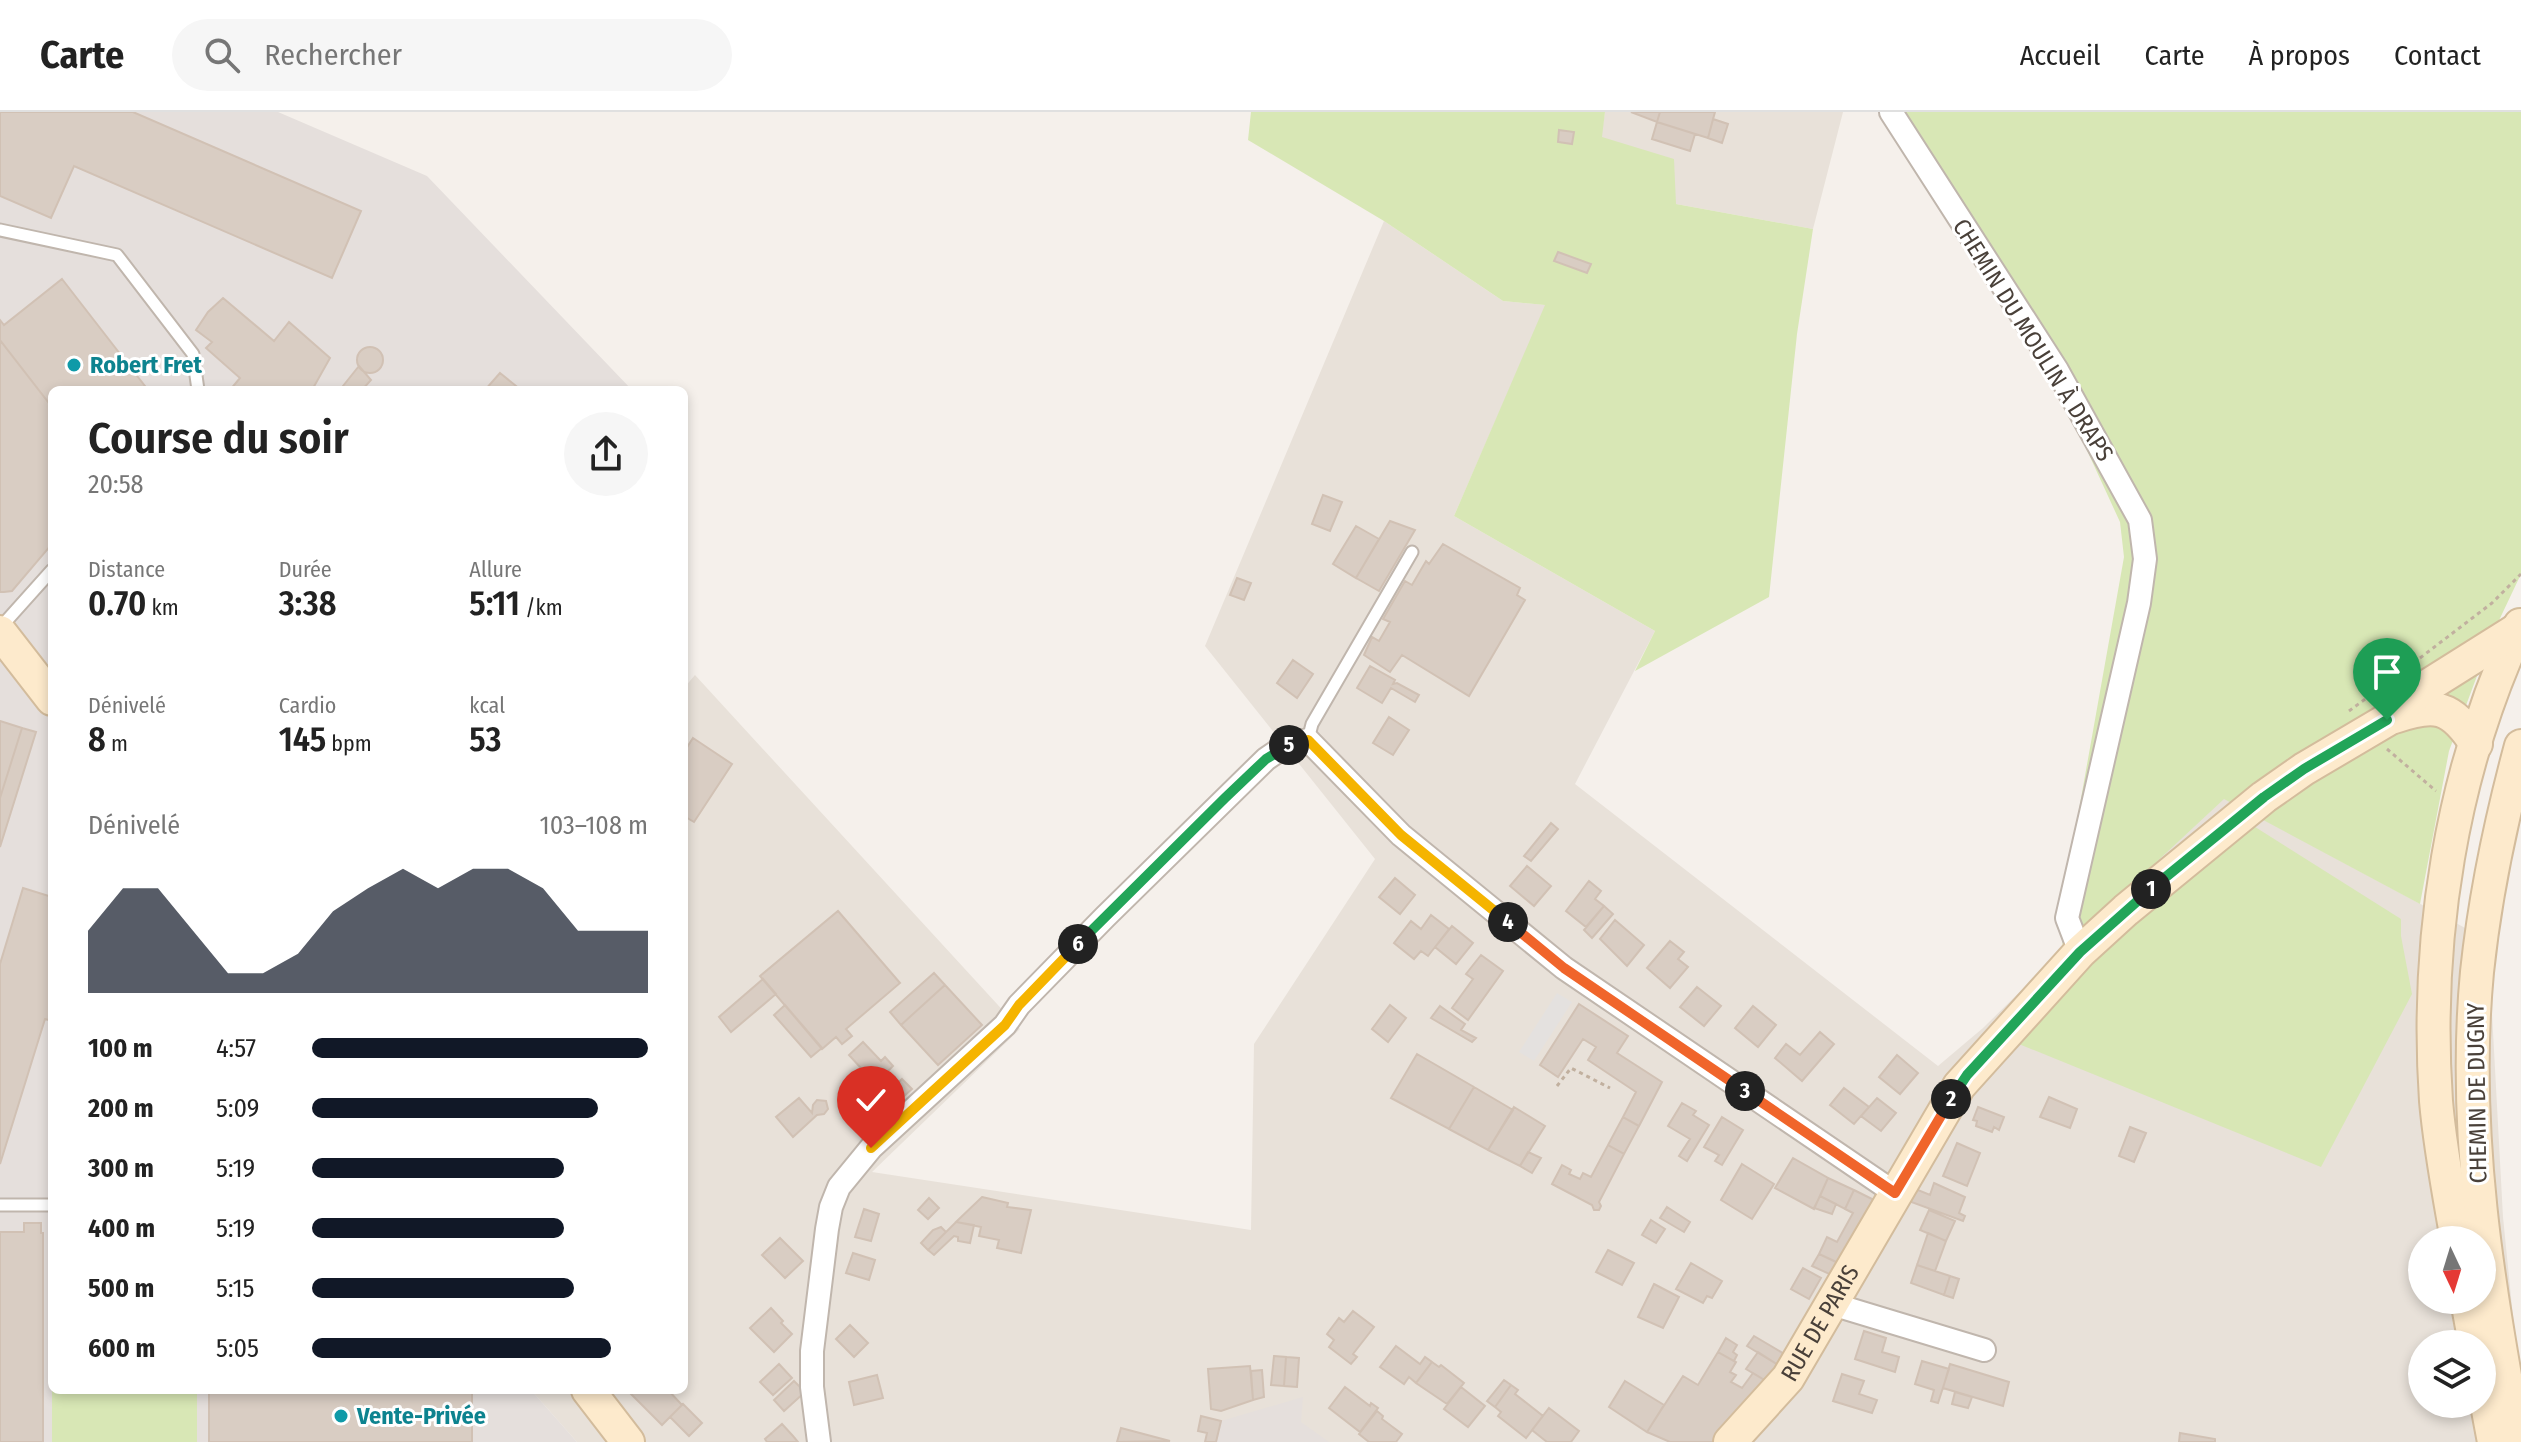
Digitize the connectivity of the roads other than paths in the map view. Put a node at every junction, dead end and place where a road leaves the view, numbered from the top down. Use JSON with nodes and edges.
{"nodes":[{"id":1,"x":1891,"y":112,"type":"edge"},
{"id":2,"x":0,"y":230,"type":"edge"},
{"id":3,"x":197,"y":386,"type":"edge"},
{"id":4,"x":1412,"y":552,"type":"dead end"},
{"id":5,"x":48,"y":575,"type":"edge"},
{"id":6,"x":2519,"y":625,"type":"edge"},
{"id":7,"x":0,"y":630,"type":"edge"},
{"id":8,"x":2509,"y":677,"type":"edge"},
{"id":9,"x":48,"y":694,"type":"edge"},
{"id":10,"x":2367,"y":721,"type":"junction"},
{"id":11,"x":1308,"y":740,"type":"junction"},
{"id":12,"x":2476,"y":744,"type":"junction"},
{"id":13,"x":2521,"y":746,"type":"edge"},
{"id":14,"x":2080,"y":952,"type":"junction"},
{"id":15,"x":1895,"y":1193,"type":"junction"},
{"id":16,"x":0,"y":1205,"type":"edge"},
{"id":17,"x":48,"y":1205,"type":"edge"},
{"id":18,"x":2455,"y":1226,"type":"edge"},
{"id":19,"x":1832,"y":1304,"type":"junction"},
{"id":20,"x":1984,"y":1350,"type":"dead end"},
{"id":21,"x":591,"y":1394,"type":"edge"},
{"id":22,"x":2490,"y":1418,"type":"edge"},
{"id":23,"x":628,"y":1442,"type":"edge"},
{"id":24,"x":819,"y":1442,"type":"edge"},
{"id":25,"x":1730,"y":1442,"type":"edge"},
{"id":26,"x":2494,"y":1442,"type":"edge"},
{"id":27,"x":2517,"y":1442,"type":"edge"}],
"edges":[{"from":1,"to":14,"type":"street","name":"CHEMIN DU MOULIN À DRAPS"},
{"from":2,"to":3,"type":"lane"},
{"from":4,"to":11,"type":"lane"},
{"from":5,"to":7,"type":"lane"},
{"from":6,"to":8,"type":"main road","name":"CHEMIN DE DUGNY"},
{"from":6,"to":10,"type":"main road"},
{"from":7,"to":9,"type":"main road"},
{"from":8,"to":10,"type":"main road"},
{"from":8,"to":12,"type":"main road","name":"CHEMIN DE DUGNY"},
{"from":10,"to":12,"type":"main road"},
{"from":10,"to":14,"type":"main road","name":"RUE DE PARIS"},
{"from":11,"to":15,"type":"street"},
{"from":11,"to":24,"type":"street"},
{"from":12,"to":18,"type":"main road","name":"CHEMIN DE DUGNY"},
{"from":13,"to":27,"type":"main road","name":"CHEMIN DE DUGNY"},
{"from":14,"to":15,"type":"main road","name":"RUE DE PARIS"},
{"from":15,"to":19,"type":"main road","name":"RUE DE PARIS"},
{"from":16,"to":17,"type":"lane"},
{"from":19,"to":20,"type":"street"},
{"from":19,"to":25,"type":"main road","name":"RUE DE PARIS"},
{"from":21,"to":23,"type":"main road"},
{"from":22,"to":26,"type":"main road"}]}
